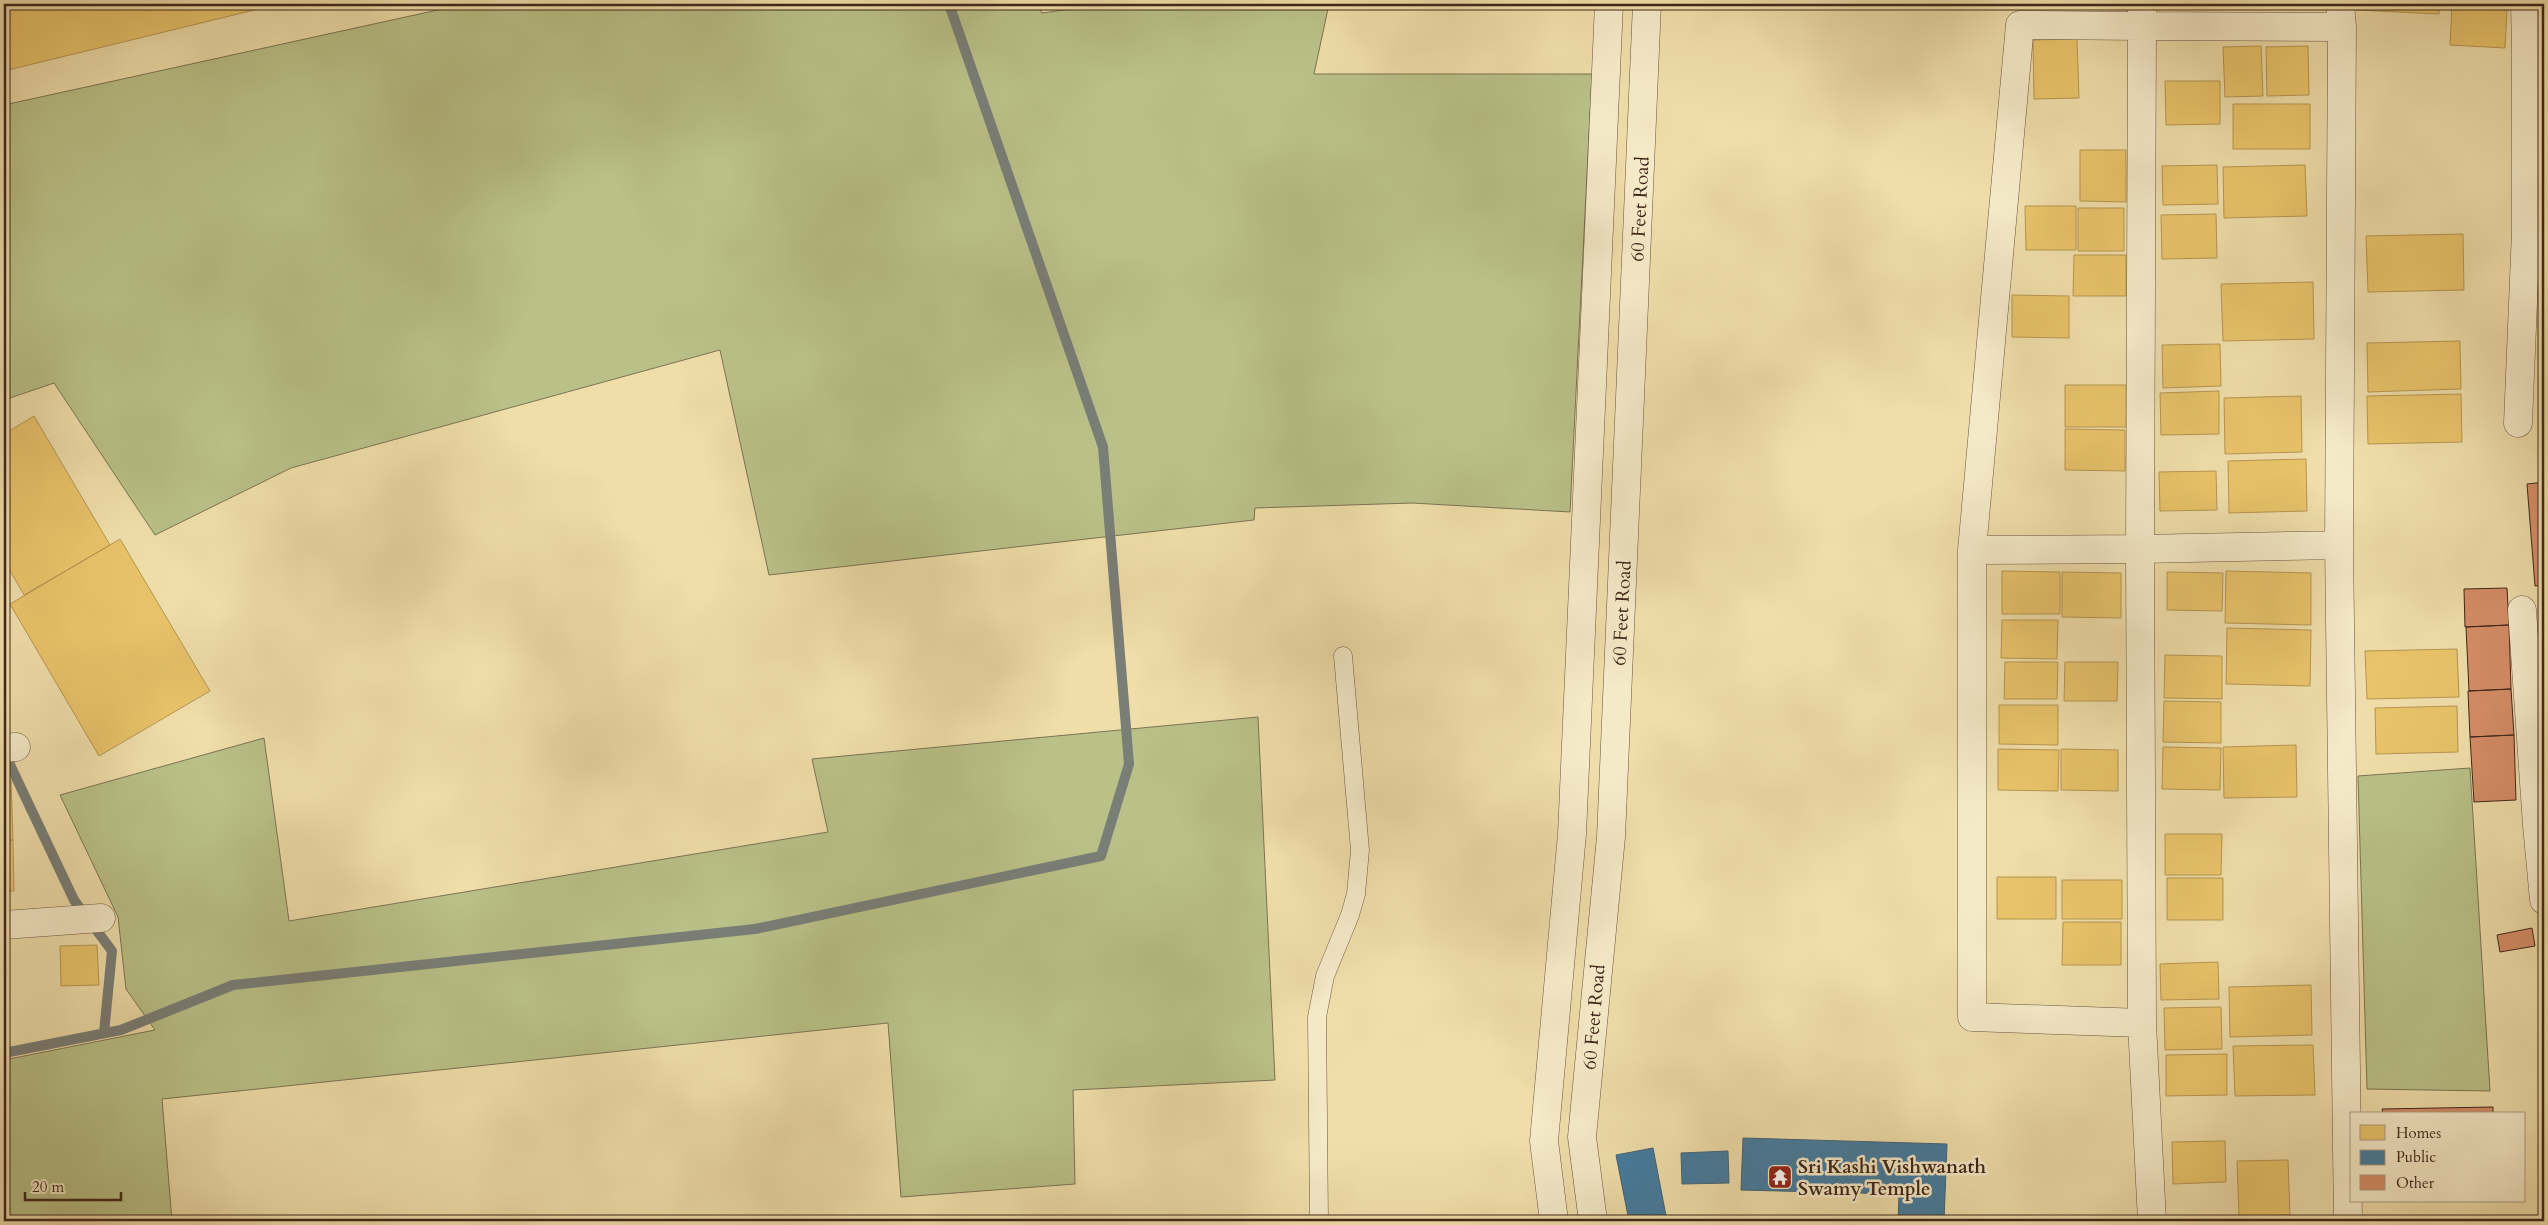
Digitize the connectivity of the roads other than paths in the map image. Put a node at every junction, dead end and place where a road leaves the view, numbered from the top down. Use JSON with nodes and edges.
{"nodes":[{"id":1,"x":1609,"y":4,"type":"edge"},
{"id":2,"x":1647,"y":4,"type":"edge"},
{"id":3,"x":2525,"y":4,"type":"edge"},
{"id":4,"x":2142,"y":15,"type":"edge"},
{"id":5,"x":2341,"y":15,"type":"edge"},
{"id":6,"x":2535,"y":49,"type":"edge"},
{"id":7,"x":2518,"y":423,"type":"dead end"},
{"id":8,"x":2339,"y":545,"type":"junction"},
{"id":9,"x":2140,"y":549,"type":"junction"},
{"id":10,"x":1972,"y":550,"type":"junction"},
{"id":11,"x":2522,"y":610,"type":"dead end"},
{"id":12,"x":1343,"y":656,"type":"dead end"},
{"id":13,"x":2544,"y":900,"type":"edge"},
{"id":14,"x":100,"y":918,"type":"dead end"},
{"id":15,"x":4,"y":926,"type":"edge"},
{"id":16,"x":2142,"y":1023,"type":"junction"},
{"id":17,"x":1319,"y":1221,"type":"edge"},
{"id":18,"x":1554,"y":1221,"type":"edge"},
{"id":19,"x":1592,"y":1221,"type":"edge"},
{"id":20,"x":2152,"y":1221,"type":"edge"},
{"id":21,"x":2348,"y":1221,"type":"edge"}],
"edges":[{"from":1,"to":18,"type":"street","name":"60 Feet Road"},
{"from":2,"to":19,"type":"street","name":"60 Feet Road"},
{"from":3,"to":6,"type":"street"},
{"from":4,"to":5,"type":"street"},
{"from":4,"to":9,"type":"street"},
{"from":4,"to":10,"type":"street"},
{"from":5,"to":8,"type":"street"},
{"from":6,"to":7,"type":"street"},
{"from":8,"to":9,"type":"street"},
{"from":8,"to":21,"type":"street"},
{"from":9,"to":10,"type":"street"},
{"from":9,"to":16,"type":"street"},
{"from":10,"to":16,"type":"street"},
{"from":11,"to":13,"type":"street"},
{"from":12,"to":17,"type":"lane"},
{"from":14,"to":15,"type":"street"},
{"from":16,"to":20,"type":"street"}]}
